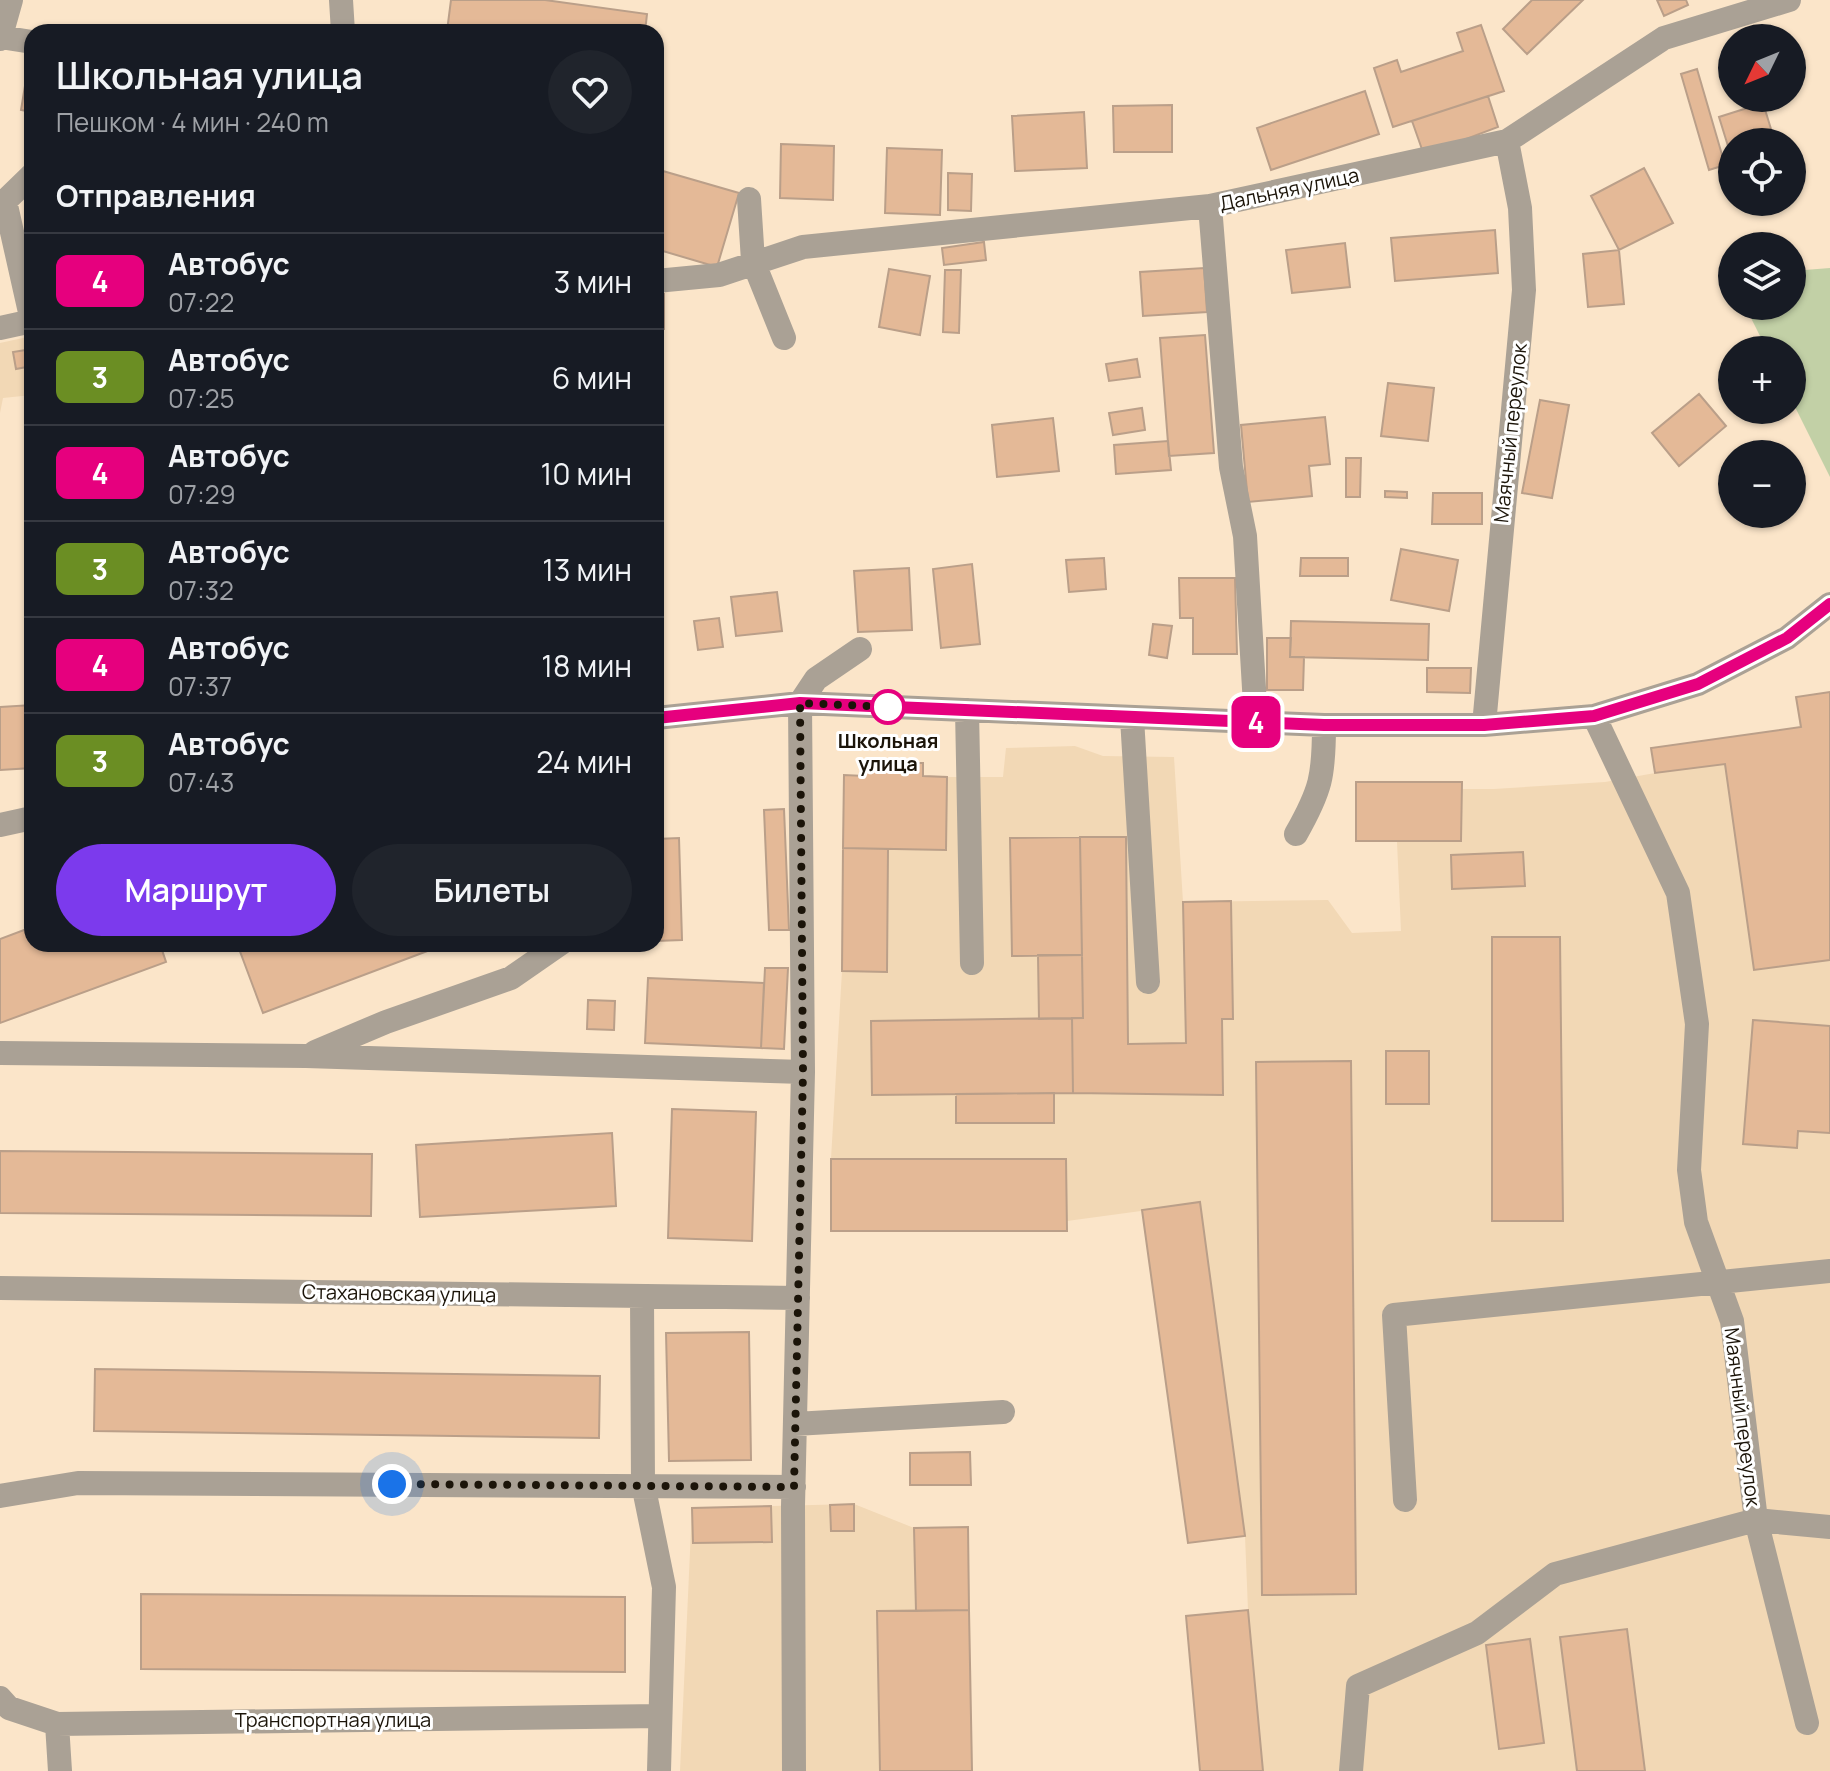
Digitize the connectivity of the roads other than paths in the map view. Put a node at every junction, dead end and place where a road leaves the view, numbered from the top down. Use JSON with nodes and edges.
{"nodes":[{"id":1,"x":11,"y":0,"type":"edge"},
{"id":2,"x":341,"y":0,"type":"edge"},
{"id":3,"x":1789,"y":0,"type":"edge"},
{"id":4,"x":342,"y":24,"type":"edge"},
{"id":5,"x":0,"y":38,"type":"edge"},
{"id":6,"x":24,"y":41,"type":"edge"},
{"id":7,"x":1507,"y":141,"type":"junction"},
{"id":8,"x":0,"y":175,"type":"edge"},
{"id":9,"x":24,"y":183,"type":"edge"},
{"id":10,"x":749,"y":199,"type":"dead end"},
{"id":11,"x":5,"y":201,"type":"junction"},
{"id":12,"x":1210,"y":206,"type":"junction"},
{"id":13,"x":753,"y":261,"type":"junction"},
{"id":14,"x":664,"y":280,"type":"edge"},
{"id":15,"x":24,"y":285,"type":"edge"},
{"id":16,"x":24,"y":323,"type":"edge"},
{"id":17,"x":0,"y":328,"type":"edge"},
{"id":18,"x":784,"y":338,"type":"dead end"},
{"id":19,"x":1830,"y":604,"type":"edge"},
{"id":20,"x":860,"y":649,"type":"dead end"},
{"id":21,"x":800,"y":703,"type":"junction"},
{"id":22,"x":967,"y":710,"type":"junction"},
{"id":23,"x":1594,"y":716,"type":"junction"},
{"id":24,"x":664,"y":717,"type":"edge"},
{"id":25,"x":1132,"y":718,"type":"junction"},
{"id":26,"x":1256,"y":722,"type":"junction"},
{"id":27,"x":1324,"y":725,"type":"junction"},
{"id":28,"x":1484,"y":725,"type":"junction"},
{"id":29,"x":24,"y":820,"type":"edge"},
{"id":30,"x":0,"y":825,"type":"edge"},
{"id":31,"x":1296,"y":834,"type":"dead end"},
{"id":32,"x":548,"y":952,"type":"edge"},
{"id":33,"x":972,"y":963,"type":"dead end"},
{"id":34,"x":1148,"y":982,"type":"dead end"},
{"id":35,"x":0,"y":1053,"type":"edge"},
{"id":36,"x":306,"y":1056,"type":"junction"},
{"id":37,"x":803,"y":1072,"type":"junction"},
{"id":38,"x":1830,"y":1271,"type":"edge"},
{"id":39,"x":1718,"y":1281,"type":"junction"},
{"id":40,"x":0,"y":1288,"type":"edge"},
{"id":41,"x":642,"y":1296,"type":"junction"},
{"id":42,"x":798,"y":1298,"type":"junction"},
{"id":43,"x":1003,"y":1412,"type":"dead end"},
{"id":44,"x":795,"y":1424,"type":"junction"},
{"id":45,"x":643,"y":1484,"type":"junction"},
{"id":46,"x":794,"y":1487,"type":"junction"},
{"id":47,"x":0,"y":1496,"type":"edge"},
{"id":48,"x":1405,"y":1500,"type":"dead end"},
{"id":49,"x":1756,"y":1520,"type":"junction"},
{"id":50,"x":1830,"y":1527,"type":"edge"},
{"id":51,"x":4,"y":1703,"type":"edge"},
{"id":52,"x":660,"y":1716,"type":"junction"},
{"id":53,"x":1807,"y":1723,"type":"dead end"},
{"id":54,"x":57,"y":1724,"type":"junction"},
{"id":55,"x":60,"y":1771,"type":"edge"},
{"id":56,"x":659,"y":1771,"type":"edge"},
{"id":57,"x":794,"y":1771,"type":"edge"},
{"id":58,"x":1351,"y":1771,"type":"edge"}],
"edges":[{"from":1,"to":5,"type":"street"},
{"from":2,"to":4,"type":"street"},
{"from":3,"to":7,"type":"street","name":"Дальняя улица"},
{"from":5,"to":6,"type":"street"},
{"from":7,"to":12,"type":"street","name":"Дальняя улица"},
{"from":7,"to":28,"type":"street","name":"Маячный переулок"},
{"from":8,"to":11,"type":"street"},
{"from":9,"to":11,"type":"street"},
{"from":10,"to":13,"type":"street"},
{"from":11,"to":15,"type":"street"},
{"from":12,"to":13,"type":"street","name":"Дальняя улица"},
{"from":12,"to":26,"type":"street"},
{"from":13,"to":14,"type":"street","name":"Дальняя улица"},
{"from":13,"to":18,"type":"street"},
{"from":16,"to":17,"type":"street"},
{"from":19,"to":23,"type":"street"},
{"from":20,"to":21,"type":"street"},
{"from":21,"to":22,"type":"street"},
{"from":21,"to":24,"type":"street"},
{"from":21,"to":37,"type":"street"},
{"from":22,"to":25,"type":"street"},
{"from":22,"to":33,"type":"street"},
{"from":23,"to":28,"type":"street"},
{"from":23,"to":39,"type":"street","name":"Маячный переулок"},
{"from":25,"to":26,"type":"street"},
{"from":25,"to":34,"type":"street"},
{"from":26,"to":27,"type":"street"},
{"from":27,"to":28,"type":"street"},
{"from":27,"to":31,"type":"street"},
{"from":29,"to":30,"type":"street"},
{"from":32,"to":36,"type":"street"},
{"from":35,"to":36,"type":"street"},
{"from":36,"to":37,"type":"street"},
{"from":37,"to":42,"type":"street"},
{"from":38,"to":39,"type":"street"},
{"from":39,"to":48,"type":"street"},
{"from":39,"to":49,"type":"street","name":"Маячный переулок"},
{"from":40,"to":41,"type":"street","name":"Стахановская улица"},
{"from":41,"to":42,"type":"street","name":"Стахановская улица"},
{"from":41,"to":45,"type":"street"},
{"from":42,"to":44,"type":"street"},
{"from":43,"to":44,"type":"street"},
{"from":44,"to":46,"type":"street"},
{"from":45,"to":46,"type":"street"},
{"from":45,"to":47,"type":"street"},
{"from":45,"to":52,"type":"street"},
{"from":46,"to":57,"type":"street"},
{"from":49,"to":50,"type":"street"},
{"from":49,"to":53,"type":"street","name":"Маячный переулок"},
{"from":49,"to":58,"type":"street"},
{"from":51,"to":54,"type":"street","name":"Транспортная улица"},
{"from":52,"to":54,"type":"street","name":"Транспортная улица"},
{"from":52,"to":56,"type":"street"},
{"from":54,"to":55,"type":"street"}]}
